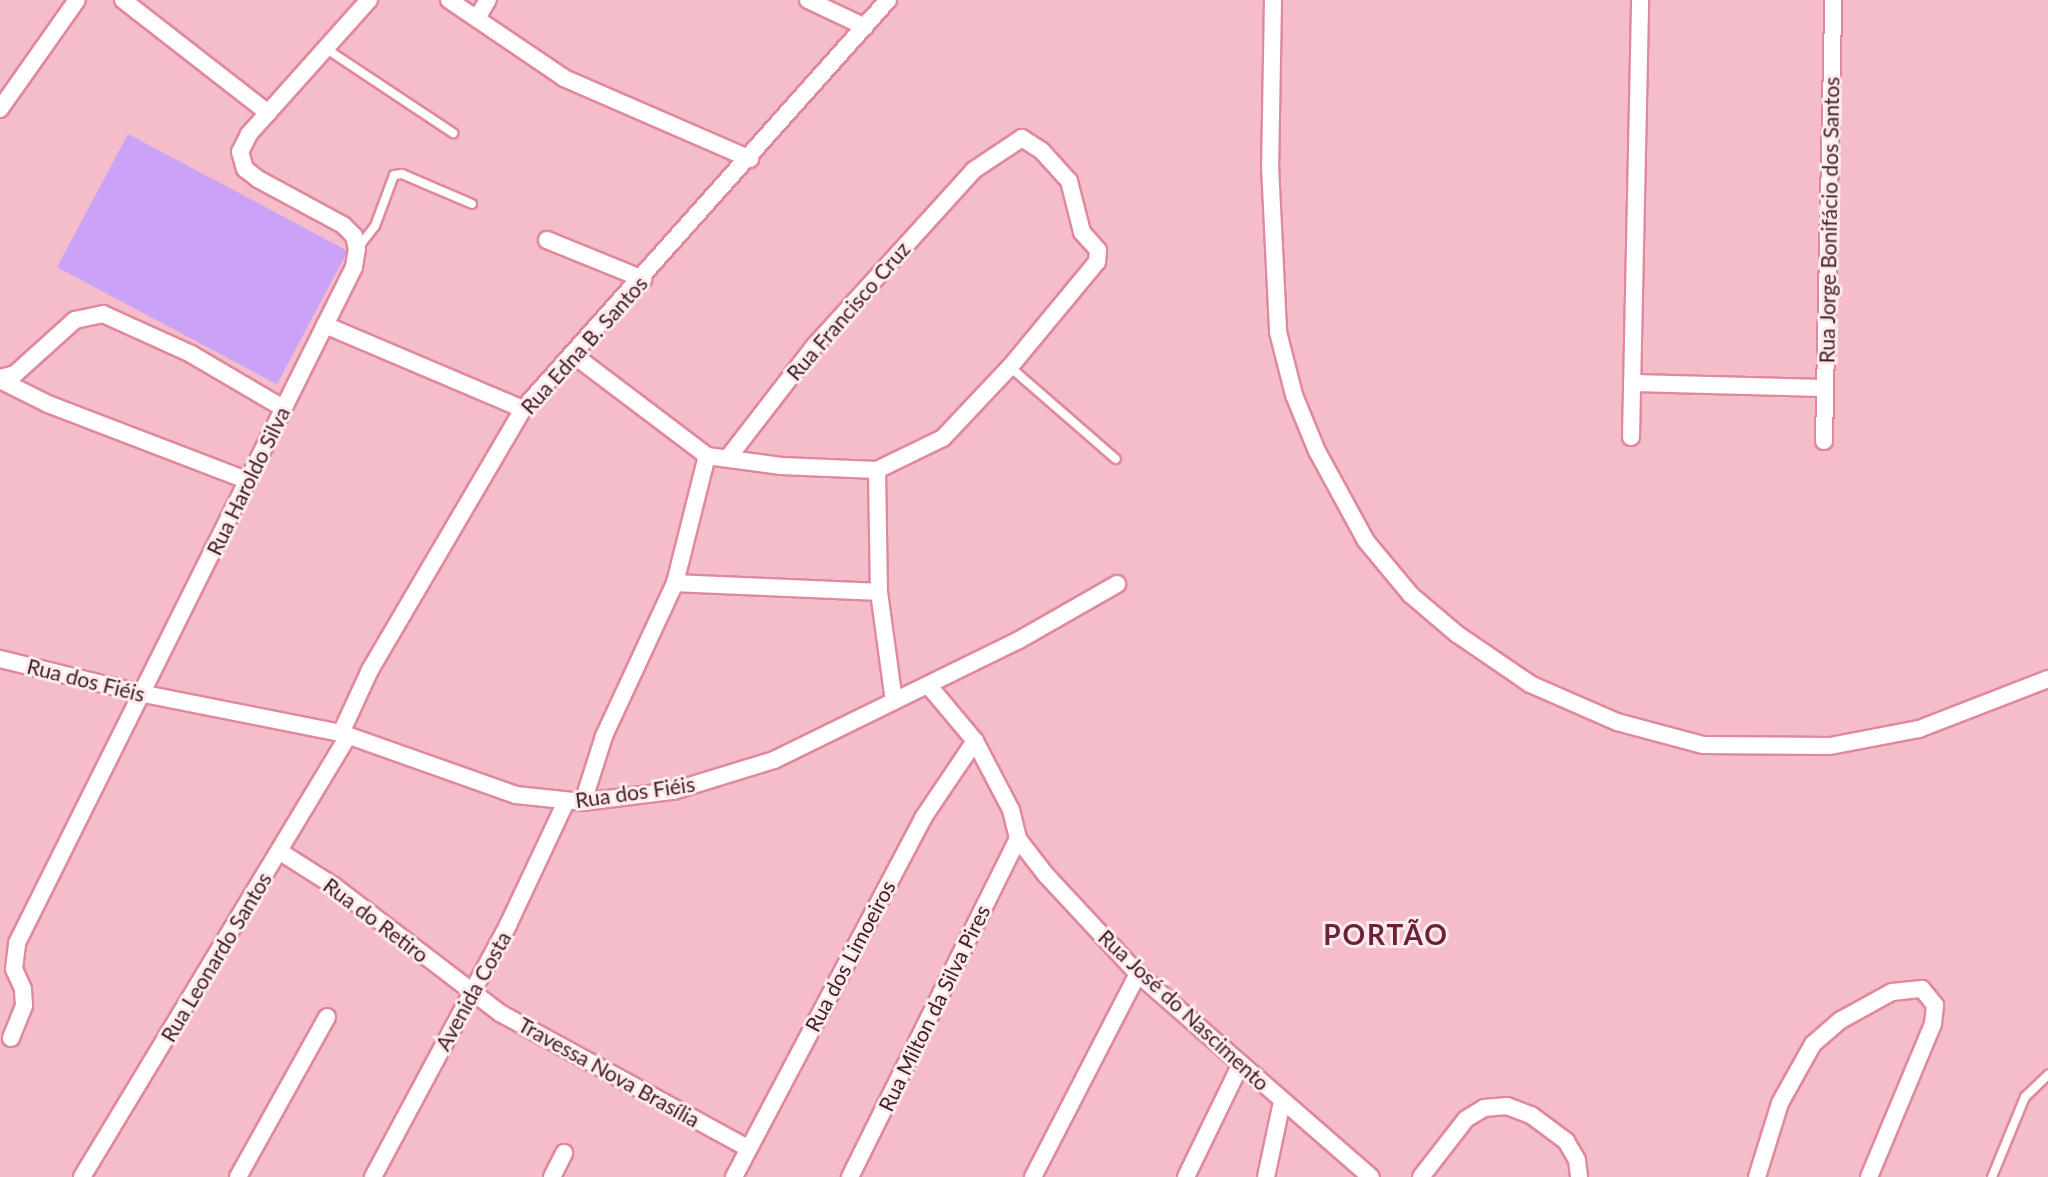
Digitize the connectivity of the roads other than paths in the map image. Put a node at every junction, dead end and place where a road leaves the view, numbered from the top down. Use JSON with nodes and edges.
{"nodes":[{"id":1,"x":77,"y":0,"type":"edge"},
{"id":2,"x":123,"y":0,"type":"edge"},
{"id":3,"x":369,"y":0,"type":"edge"},
{"id":4,"x":449,"y":0,"type":"edge"},
{"id":5,"x":488,"y":0,"type":"edge"},
{"id":6,"x":808,"y":0,"type":"edge"},
{"id":7,"x":888,"y":0,"type":"edge"},
{"id":8,"x":1273,"y":0,"type":"edge"},
{"id":9,"x":1640,"y":0,"type":"edge"},
{"id":10,"x":1833,"y":0,"type":"edge"},
{"id":11,"x":477,"y":18,"type":"junction"},
{"id":12,"x":864,"y":27,"type":"junction"},
{"id":13,"x":325,"y":48,"type":"junction"},
{"id":14,"x":0,"y":110,"type":"edge"},
{"id":15,"x":268,"y":113,"type":"junction"},
{"id":16,"x":453,"y":133,"type":"dead end"},
{"id":17,"x":750,"y":159,"type":"junction"},
{"id":18,"x":472,"y":204,"type":"dead end"},
{"id":19,"x":547,"y":240,"type":"dead end"},
{"id":20,"x":357,"y":249,"type":"junction"},
{"id":21,"x":643,"y":279,"type":"junction"},
{"id":22,"x":325,"y":325,"type":"junction"},
{"id":23,"x":575,"y":356,"type":"junction"},
{"id":24,"x":1010,"y":368,"type":"junction"},
{"id":25,"x":0,"y":379,"type":"edge"},
{"id":26,"x":1632,"y":383,"type":"junction"},
{"id":27,"x":1825,"y":388,"type":"junction"},
{"id":28,"x":283,"y":408,"type":"junction"},
{"id":29,"x":523,"y":409,"type":"junction"},
{"id":30,"x":1631,"y":437,"type":"dead end"},
{"id":31,"x":1824,"y":441,"type":"dead end"},
{"id":32,"x":707,"y":456,"type":"junction"},
{"id":33,"x":728,"y":458,"type":"junction"},
{"id":34,"x":1116,"y":459,"type":"dead end"},
{"id":35,"x":877,"y":470,"type":"junction"},
{"id":36,"x":248,"y":481,"type":"junction"},
{"id":37,"x":675,"y":583,"type":"junction"},
{"id":38,"x":1116,"y":584,"type":"dead end"},
{"id":39,"x":879,"y":592,"type":"junction"},
{"id":40,"x":0,"y":659,"type":"edge"},
{"id":41,"x":2045,"y":682,"type":"edge"},
{"id":42,"x":929,"y":686,"type":"junction"},
{"id":43,"x":139,"y":693,"type":"junction"},
{"id":44,"x":894,"y":701,"type":"junction"},
{"id":45,"x":344,"y":734,"type":"junction"},
{"id":46,"x":975,"y":741,"type":"junction"},
{"id":47,"x":566,"y":802,"type":"junction"},
{"id":48,"x":583,"y":802,"type":"junction"},
{"id":49,"x":1018,"y":839,"type":"junction"},
{"id":50,"x":279,"y":851,"type":"junction"},
{"id":51,"x":1138,"y":974,"type":"junction"},
{"id":52,"x":470,"y":993,"type":"junction"},
{"id":53,"x":327,"y":1017,"type":"dead end"},
{"id":54,"x":11,"y":1038,"type":"dead end"},
{"id":55,"x":1240,"y":1066,"type":"junction"},
{"id":56,"x":2048,"y":1075,"type":"edge"},
{"id":57,"x":1282,"y":1102,"type":"junction"},
{"id":58,"x":748,"y":1149,"type":"junction"},
{"id":59,"x":564,"y":1153,"type":"dead end"},
{"id":60,"x":82,"y":1177,"type":"edge"},
{"id":61,"x":238,"y":1177,"type":"edge"},
{"id":62,"x":373,"y":1177,"type":"edge"},
{"id":63,"x":552,"y":1177,"type":"edge"},
{"id":64,"x":734,"y":1177,"type":"edge"},
{"id":65,"x":850,"y":1177,"type":"edge"},
{"id":66,"x":1033,"y":1177,"type":"edge"},
{"id":67,"x":1186,"y":1177,"type":"edge"},
{"id":68,"x":1266,"y":1177,"type":"edge"},
{"id":69,"x":1371,"y":1177,"type":"edge"},
{"id":70,"x":1421,"y":1177,"type":"edge"},
{"id":71,"x":1579,"y":1177,"type":"edge"},
{"id":72,"x":1757,"y":1177,"type":"edge"},
{"id":73,"x":1869,"y":1177,"type":"edge"},
{"id":74,"x":1992,"y":1177,"type":"edge"}],
"edges":[{"from":1,"to":14,"type":"street"},
{"from":2,"to":15,"type":"street"},
{"from":3,"to":13,"type":"street"},
{"from":4,"to":11,"type":"street"},
{"from":5,"to":11,"type":"street"},
{"from":6,"to":12,"type":"street"},
{"from":7,"to":12,"type":"street","name":"Rua Edna B. Santos"},
{"from":8,"to":41,"type":"street"},
{"from":9,"to":26,"type":"street"},
{"from":10,"to":27,"type":"street","name":"Rua Jorge Bonifácio dos Santos"},
{"from":11,"to":17,"type":"street"},
{"from":12,"to":17,"type":"street","name":"Rua Edna B. Santos"},
{"from":13,"to":15,"type":"street"},
{"from":13,"to":16,"type":"lane"},
{"from":15,"to":20,"type":"street"},
{"from":17,"to":21,"type":"street","name":"Rua Edna B. Santos"},
{"from":18,"to":20,"type":"lane"},
{"from":19,"to":21,"type":"street"},
{"from":20,"to":22,"type":"street","name":"Rua Haroldo Silva"},
{"from":21,"to":23,"type":"street","name":"Rua Edna B. Santos"},
{"from":22,"to":28,"type":"street","name":"Rua Haroldo Silva"},
{"from":22,"to":29,"type":"street"},
{"from":23,"to":29,"type":"street","name":"Rua Edna B. Santos"},
{"from":23,"to":32,"type":"street"},
{"from":24,"to":33,"type":"street","name":"Rua Francisco Cruz"},
{"from":24,"to":34,"type":"lane"},
{"from":24,"to":35,"type":"street"},
{"from":25,"to":28,"type":"street"},
{"from":25,"to":36,"type":"street"},
{"from":26,"to":27,"type":"street"},
{"from":26,"to":30,"type":"street"},
{"from":27,"to":31,"type":"street","name":"Rua Jorge Bonifácio dos Santos"},
{"from":28,"to":36,"type":"street","name":"Rua Haroldo Silva"},
{"from":29,"to":45,"type":"street","name":"Rua Edna B. Santos"},
{"from":32,"to":33,"type":"street"},
{"from":32,"to":37,"type":"street"},
{"from":33,"to":35,"type":"street"},
{"from":35,"to":39,"type":"street"},
{"from":36,"to":43,"type":"street","name":"Rua Haroldo Silva"},
{"from":37,"to":39,"type":"street"},
{"from":37,"to":48,"type":"street"},
{"from":38,"to":42,"type":"street","name":"Rua dos Fiéis"},
{"from":39,"to":44,"type":"street"},
{"from":40,"to":43,"type":"street","name":"Rua dos Fiéis"},
{"from":42,"to":44,"type":"street","name":"Rua dos Fiéis"},
{"from":42,"to":46,"type":"street","name":"Rua José do Nascimento"},
{"from":43,"to":45,"type":"street","name":"Rua dos Fiéis"},
{"from":43,"to":54,"type":"street","name":"Rua Haroldo Silva"},
{"from":44,"to":48,"type":"street","name":"Rua dos Fiéis"},
{"from":45,"to":47,"type":"street","name":"Rua dos Fiéis"},
{"from":45,"to":50,"type":"street","name":"Rua Leonardo Santos"},
{"from":46,"to":49,"type":"street","name":"Rua José do Nascimento"},
{"from":46,"to":58,"type":"street","name":"Rua dos Limoeiros"},
{"from":47,"to":48,"type":"street","name":"Rua dos Fiéis"},
{"from":47,"to":52,"type":"street","name":"Avenida Costa"},
{"from":49,"to":51,"type":"street","name":"Rua José do Nascimento"},
{"from":49,"to":65,"type":"street","name":"Rua Milton da Silva Pires"},
{"from":50,"to":52,"type":"street","name":"Rua do Retiro"},
{"from":50,"to":60,"type":"street","name":"Rua Leonardo Santos"},
{"from":51,"to":55,"type":"street","name":"Rua José do Nascimento"},
{"from":51,"to":66,"type":"street"},
{"from":52,"to":58,"type":"street","name":"Travessa Nova Brasília"},
{"from":52,"to":62,"type":"street","name":"Avenida Costa"},
{"from":53,"to":61,"type":"street"},
{"from":55,"to":57,"type":"street","name":"Rua José do Nascimento"},
{"from":55,"to":67,"type":"street"},
{"from":56,"to":74,"type":"lane"},
{"from":57,"to":68,"type":"street"},
{"from":57,"to":69,"type":"street","name":"Rua José do Nascimento"},
{"from":58,"to":64,"type":"street","name":"Rua dos Limoeiros"},
{"from":59,"to":63,"type":"street"},
{"from":70,"to":71,"type":"street"},
{"from":72,"to":73,"type":"street"}]}
